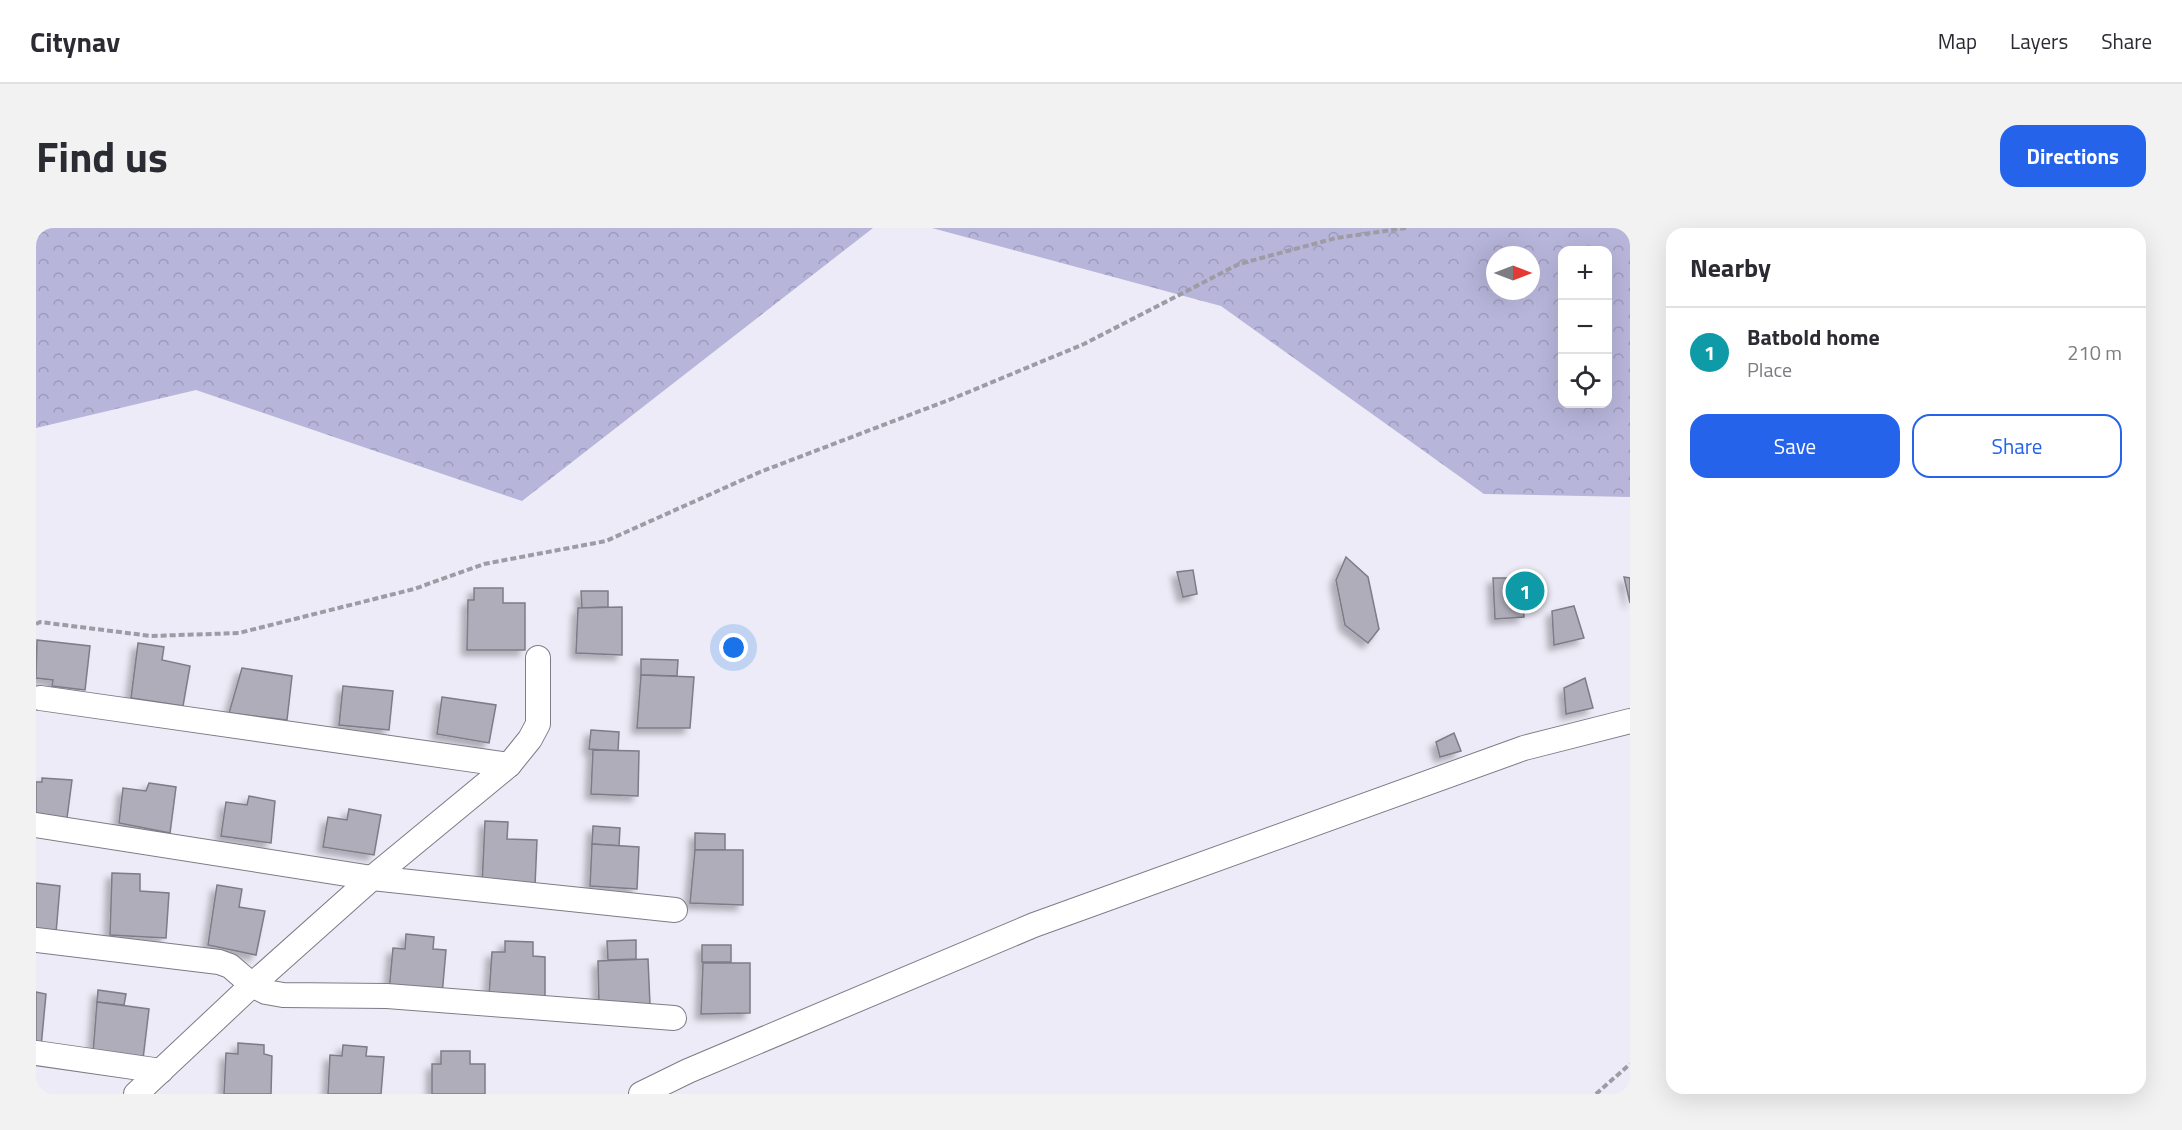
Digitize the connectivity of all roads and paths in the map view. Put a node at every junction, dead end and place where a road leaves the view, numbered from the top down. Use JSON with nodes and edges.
{"nodes":[{"id":1,"x":1406,"y":228,"type":"edge"},
{"id":2,"x":36,"y":624,"type":"edge"},
{"id":3,"x":538,"y":658,"type":"dead end"},
{"id":4,"x":40,"y":698,"type":"dead end"},
{"id":5,"x":1630,"y":721,"type":"edge"},
{"id":6,"x":509,"y":765,"type":"junction"},
{"id":7,"x":36,"y":825,"type":"edge"},
{"id":8,"x":372,"y":878,"type":"junction"},
{"id":9,"x":675,"y":910,"type":"dead end"},
{"id":10,"x":36,"y":940,"type":"edge"},
{"id":11,"x":252,"y":985,"type":"junction"},
{"id":12,"x":674,"y":1018,"type":"dead end"},
{"id":13,"x":36,"y":1053,"type":"edge"},
{"id":14,"x":1630,"y":1064,"type":"edge"},
{"id":15,"x":161,"y":1071,"type":"junction"},
{"id":16,"x":136,"y":1094,"type":"edge"},
{"id":17,"x":641,"y":1094,"type":"edge"},
{"id":18,"x":1596,"y":1094,"type":"edge"}],
"edges":[{"from":1,"to":2,"type":"path"},
{"from":3,"to":6,"type":"street"},
{"from":4,"to":6,"type":"street"},
{"from":5,"to":17,"type":"street"},
{"from":6,"to":8,"type":"street"},
{"from":7,"to":8,"type":"street"},
{"from":8,"to":9,"type":"street"},
{"from":8,"to":11,"type":"street"},
{"from":10,"to":11,"type":"street"},
{"from":11,"to":12,"type":"street"},
{"from":11,"to":15,"type":"street"},
{"from":13,"to":15,"type":"street"},
{"from":14,"to":18,"type":"path"},
{"from":15,"to":16,"type":"street"}]}
